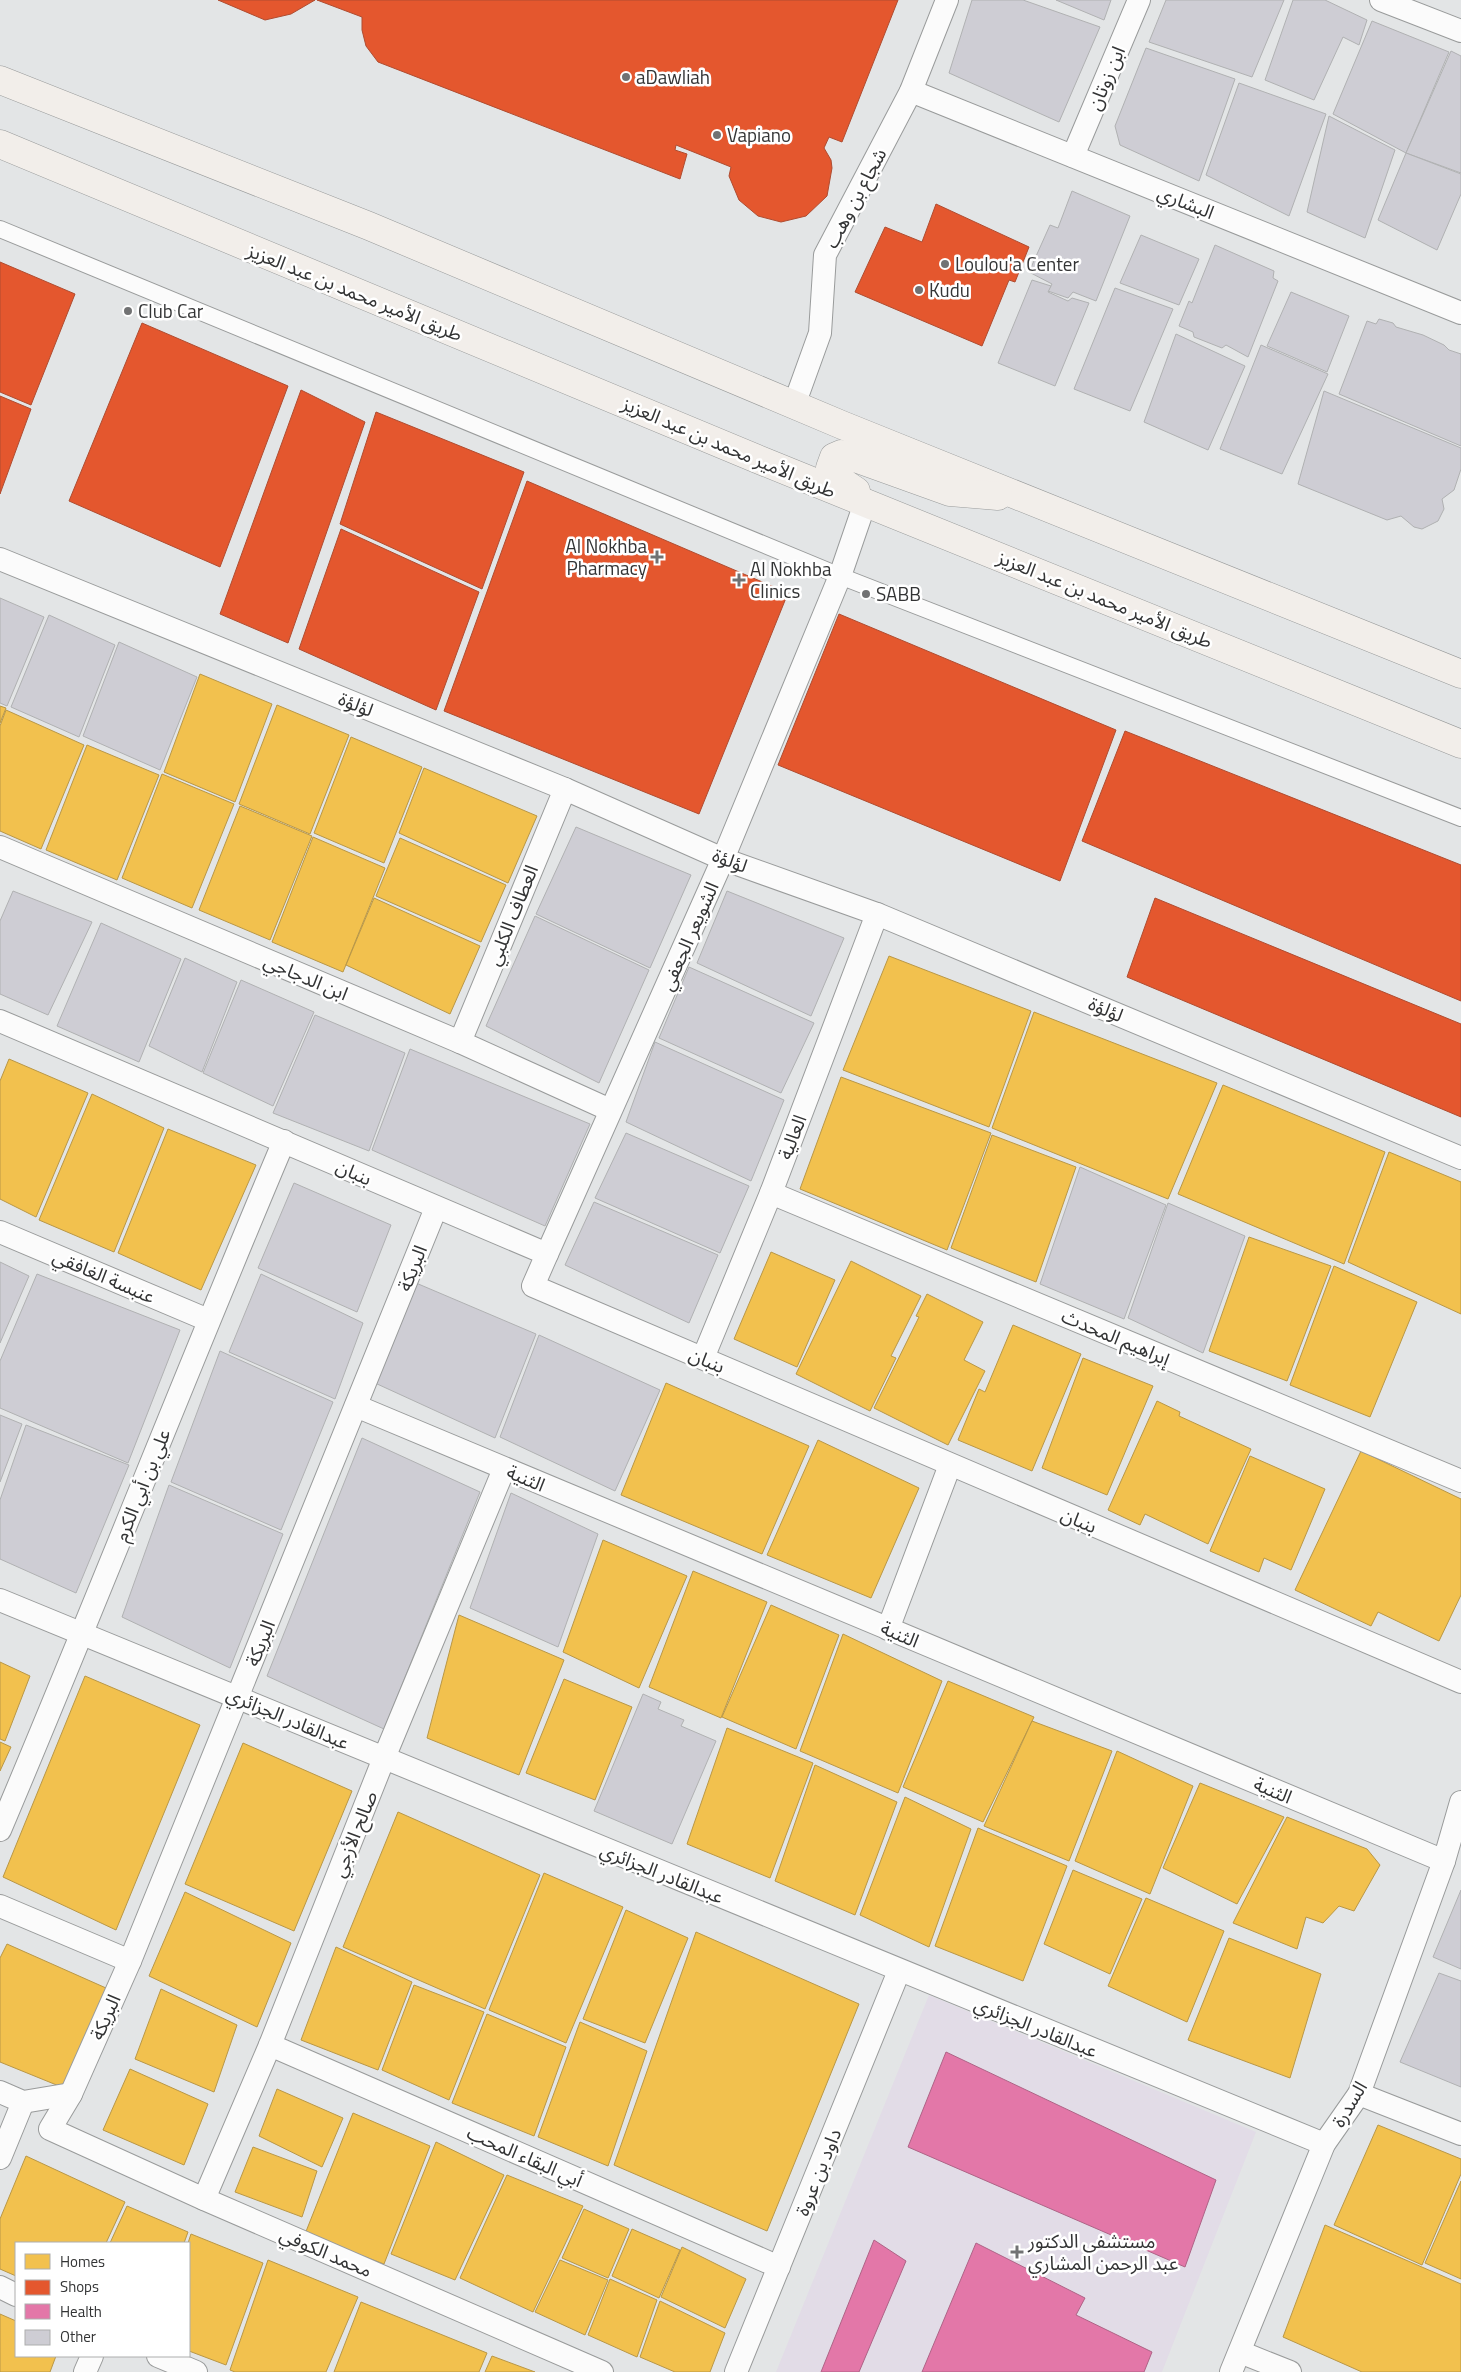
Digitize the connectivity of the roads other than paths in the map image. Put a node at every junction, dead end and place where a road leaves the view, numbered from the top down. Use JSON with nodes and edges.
{"nodes":[{"id":1,"x":947,"y":0,"type":"edge"},
{"id":2,"x":1139,"y":0,"type":"edge"},
{"id":3,"x":1382,"y":0,"type":"edge"},
{"id":4,"x":1461,"y":31,"type":"edge"},
{"id":5,"x":0,"y":80,"type":"edge"},
{"id":6,"x":911,"y":91,"type":"junction"},
{"id":7,"x":0,"y":144,"type":"edge"},
{"id":8,"x":1073,"y":156,"type":"junction"},
{"id":9,"x":0,"y":229,"type":"edge"},
{"id":10,"x":1461,"y":313,"type":"edge"},
{"id":11,"x":794,"y":405,"type":"junction"},
{"id":12,"x":1017,"y":496,"type":"junction"},
{"id":13,"x":865,"y":503,"type":"junction"},
{"id":14,"x":0,"y":559,"type":"edge"},
{"id":15,"x":840,"y":576,"type":"junction"},
{"id":16,"x":1461,"y":674,"type":"edge"},
{"id":17,"x":1461,"y":744,"type":"edge"},
{"id":18,"x":565,"y":789,"type":"junction"},
{"id":19,"x":1461,"y":818,"type":"edge"},
{"id":20,"x":0,"y":847,"type":"edge"},
{"id":21,"x":723,"y":859,"type":"junction"},
{"id":22,"x":877,"y":914,"type":"junction"},
{"id":23,"x":0,"y":1021,"type":"edge"},
{"id":24,"x":460,"y":1042,"type":"junction"},
{"id":25,"x":610,"y":1110,"type":"junction"},
{"id":26,"x":284,"y":1141,"type":"junction"},
{"id":27,"x":1461,"y":1158,"type":"edge"},
{"id":28,"x":771,"y":1193,"type":"junction"},
{"id":29,"x":436,"y":1208,"type":"junction"},
{"id":30,"x":0,"y":1232,"type":"edge"},
{"id":31,"x":547,"y":1254,"type":"junction"},
{"id":32,"x":208,"y":1320,"type":"junction"},
{"id":33,"x":703,"y":1358,"type":"junction"},
{"id":34,"x":356,"y":1406,"type":"junction"},
{"id":35,"x":950,"y":1465,"type":"junction"},
{"id":36,"x":504,"y":1469,"type":"junction"},
{"id":37,"x":1461,"y":1481,"type":"edge"},
{"id":38,"x":0,"y":1600,"type":"edge"},
{"id":39,"x":888,"y":1629,"type":"junction"},
{"id":40,"x":82,"y":1635,"type":"junction"},
{"id":41,"x":1461,"y":1682,"type":"edge"},
{"id":42,"x":238,"y":1696,"type":"junction"},
{"id":43,"x":384,"y":1758,"type":"junction"},
{"id":44,"x":1459,"y":1814,"type":"edge"},
{"id":45,"x":0,"y":1830,"type":"edge"},
{"id":46,"x":1444,"y":1861,"type":"junction"},
{"id":47,"x":0,"y":1906,"type":"edge"},
{"id":48,"x":130,"y":1961,"type":"junction"},
{"id":49,"x":899,"y":1971,"type":"junction"},
{"id":50,"x":270,"y":2045,"type":"junction"},
{"id":51,"x":0,"y":2092,"type":"edge"},
{"id":52,"x":71,"y":2094,"type":"junction"},
{"id":53,"x":1359,"y":2094,"type":"junction"},
{"id":54,"x":23,"y":2102,"type":"junction"},
{"id":55,"x":50,"y":2129,"type":"joint"},
{"id":56,"x":1461,"y":2134,"type":"edge"},
{"id":57,"x":1324,"y":2144,"type":"junction"},
{"id":58,"x":0,"y":2158,"type":"edge"},
{"id":59,"x":204,"y":2199,"type":"junction"},
{"id":60,"x":779,"y":2267,"type":"junction"},
{"id":61,"x":0,"y":2288,"type":"edge"},
{"id":62,"x":15,"y":2295,"type":"edge"},
{"id":63,"x":92,"y":2357,"type":"edge"},
{"id":64,"x":160,"y":2357,"type":"edge"},
{"id":65,"x":1236,"y":2362,"type":"edge"},
{"id":66,"x":85,"y":2372,"type":"edge"},
{"id":67,"x":196,"y":2372,"type":"edge"},
{"id":68,"x":602,"y":2372,"type":"edge"},
{"id":69,"x":736,"y":2372,"type":"edge"},
{"id":70,"x":1290,"y":2372,"type":"edge"}],
"edges":[{"from":1,"to":6,"type":"street","name":"شجاع بن وهب"},
{"from":2,"to":8,"type":"street","name":"ابن زوتان"},
{"from":3,"to":4,"type":"street"},
{"from":5,"to":11,"type":"main road"},
{"from":6,"to":8,"type":"street","name":"البشاري"},
{"from":6,"to":11,"type":"street","name":"شجاع بن وهب"},
{"from":7,"to":13,"type":"main road","name":"طريق الأمير محمد بن عبد العزيز"},
{"from":8,"to":10,"type":"street","name":"البشاري"},
{"from":9,"to":15,"type":"street"},
{"from":11,"to":12,"type":"main road"},
{"from":12,"to":13,"type":"main road"},
{"from":12,"to":16,"type":"main road"},
{"from":13,"to":15,"type":"street","name":"الشويعر الجعفي"},
{"from":13,"to":17,"type":"main road","name":"طريق الأمير محمد بن عبد العزيز"},
{"from":14,"to":18,"type":"street","name":"لؤلؤة"},
{"from":15,"to":19,"type":"street"},
{"from":15,"to":21,"type":"street","name":"الشويعر الجعفي"},
{"from":18,"to":21,"type":"street","name":"لؤلؤة"},
{"from":18,"to":24,"type":"street","name":"العطاف الكلبي"},
{"from":20,"to":24,"type":"street","name":"ابن الدجاجي"},
{"from":21,"to":22,"type":"street","name":"لؤلؤة"},
{"from":21,"to":25,"type":"street","name":"الشويعر الجعفي"},
{"from":22,"to":27,"type":"street","name":"لؤلؤة"},
{"from":22,"to":28,"type":"street","name":"العالية"},
{"from":23,"to":26,"type":"street","name":"بنبان"},
{"from":24,"to":25,"type":"street","name":"ابن الدجاجي"},
{"from":25,"to":31,"type":"street","name":"الشويعر الجعفي"},
{"from":26,"to":29,"type":"street","name":"بنبان"},
{"from":26,"to":32,"type":"street","name":"علي بن أبي الكرم"},
{"from":28,"to":33,"type":"street","name":"العالية"},
{"from":28,"to":37,"type":"street","name":"إبراهيم المحدث"},
{"from":29,"to":31,"type":"street","name":"بنبان"},
{"from":29,"to":34,"type":"street","name":"البريكة"},
{"from":30,"to":32,"type":"street","name":"عنبسة الغافقي"},
{"from":31,"to":33,"type":"street","name":"بنبان"},
{"from":32,"to":40,"type":"street","name":"علي بن أبي الكرم"},
{"from":33,"to":35,"type":"street","name":"بنبان"},
{"from":34,"to":36,"type":"street","name":"الثنية"},
{"from":34,"to":42,"type":"street","name":"البريكة"},
{"from":35,"to":39,"type":"street"},
{"from":35,"to":41,"type":"street","name":"بنبان"},
{"from":36,"to":39,"type":"street","name":"الثنية"},
{"from":36,"to":43,"type":"street","name":"صالح الأزجي"},
{"from":38,"to":40,"type":"street","name":"عبدالقادر الجزائري"},
{"from":39,"to":46,"type":"street","name":"الثنية"},
{"from":40,"to":42,"type":"street","name":"عبدالقادر الجزائري"},
{"from":40,"to":45,"type":"street","name":"علي بن أبي الكرم"},
{"from":42,"to":43,"type":"street","name":"عبدالقادر الجزائري"},
{"from":42,"to":48,"type":"street","name":"البريكة"},
{"from":43,"to":49,"type":"street","name":"عبدالقادر الجزائري"},
{"from":43,"to":50,"type":"street","name":"صالح الأزجي"},
{"from":44,"to":46,"type":"street","name":"السدرة"},
{"from":46,"to":53,"type":"street","name":"السدرة"},
{"from":47,"to":48,"type":"street"},
{"from":48,"to":52,"type":"street","name":"البريكة"},
{"from":49,"to":57,"type":"street","name":"عبدالقادر الجزائري"},
{"from":49,"to":60,"type":"street","name":"داود بن عروة"},
{"from":50,"to":59,"type":"street","name":"صالح الأزجي"},
{"from":50,"to":60,"type":"street","name":"أبي البقاء المحب"},
{"from":51,"to":54,"type":"street"},
{"from":52,"to":54,"type":"street"},
{"from":52,"to":55,"type":"street","name":"البريكة"},
{"from":53,"to":56,"type":"street"},
{"from":53,"to":57,"type":"street","name":"السدرة"},
{"from":54,"to":58,"type":"street"},
{"from":55,"to":59,"type":"street","name":"محمد الكوفي"},
{"from":57,"to":65,"type":"street","name":"السدرة"},
{"from":59,"to":68,"type":"street","name":"محمد الكوفي"},
{"from":60,"to":69,"type":"street","name":"داود بن عروة"},
{"from":61,"to":62,"type":"street"},
{"from":63,"to":66,"type":"street"},
{"from":64,"to":67,"type":"street"},
{"from":65,"to":70,"type":"street"}]}
